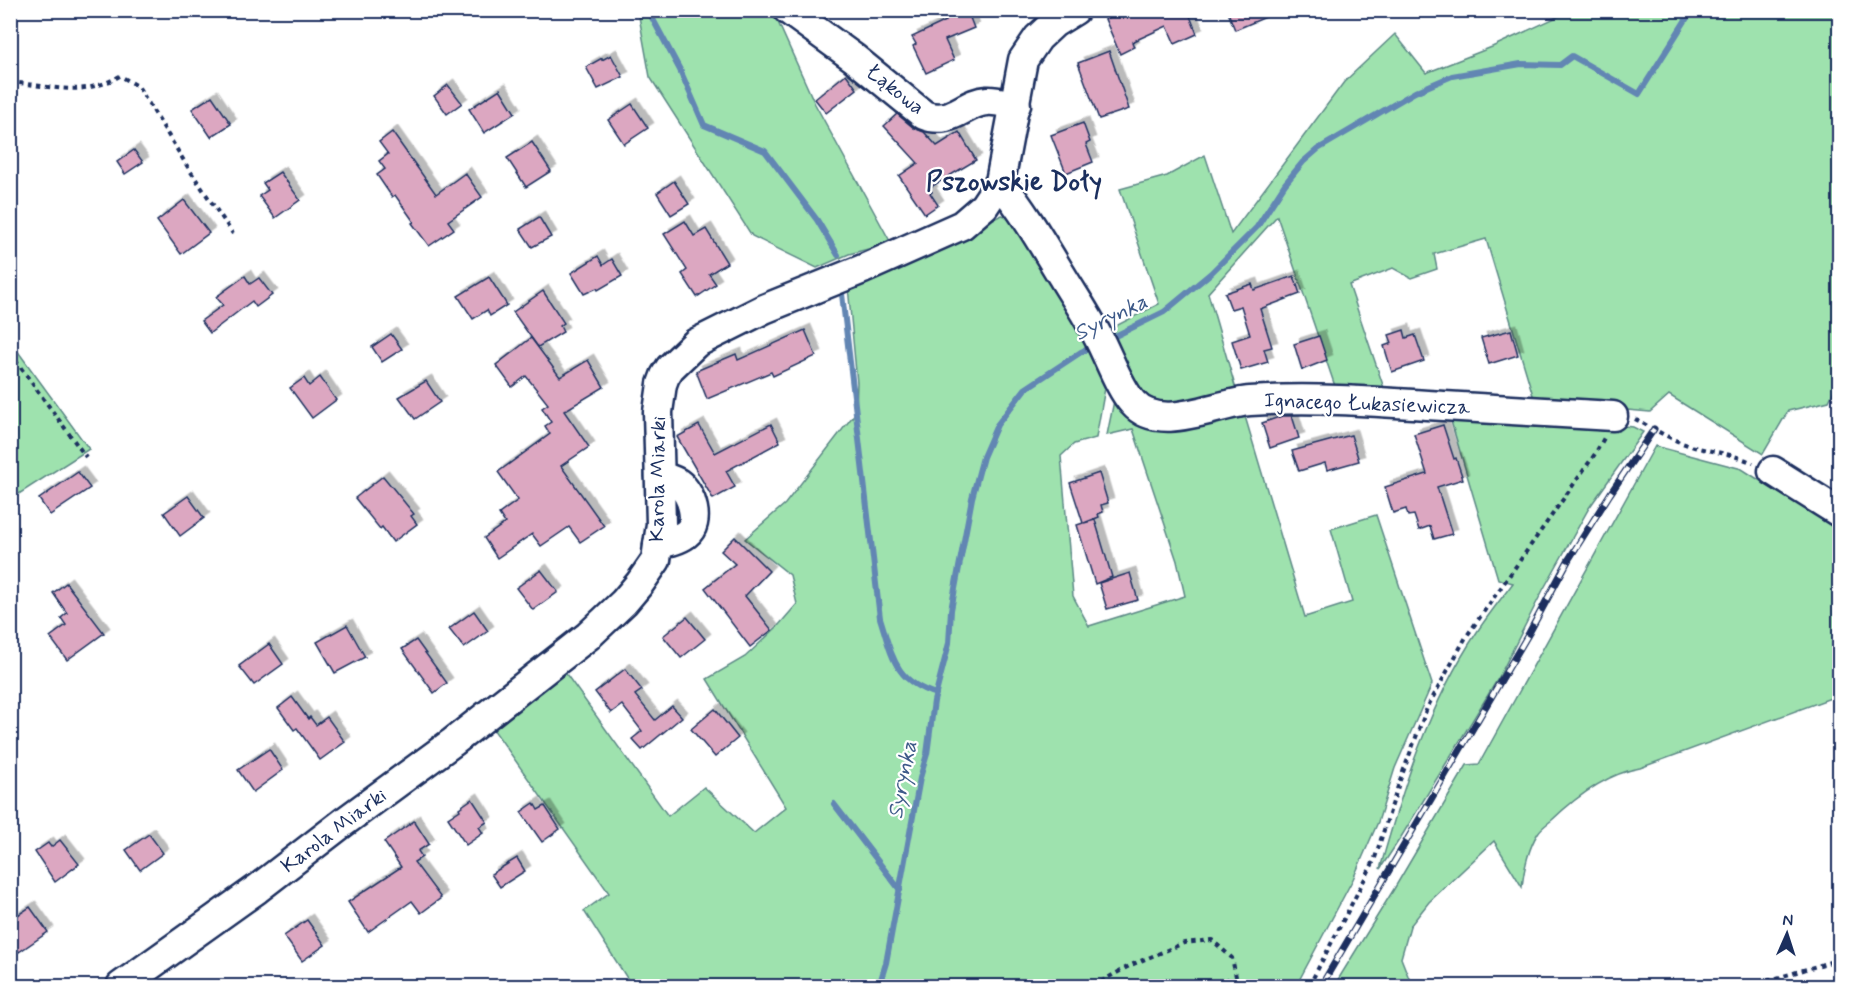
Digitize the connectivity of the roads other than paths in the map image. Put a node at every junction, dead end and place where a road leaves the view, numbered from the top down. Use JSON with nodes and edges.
{"nodes":[{"id":1,"x":788,"y":10,"type":"edge"},
{"id":2,"x":1075,"y":10,"type":"edge"},
{"id":3,"x":1016,"y":105,"type":"junction"},
{"id":4,"x":1000,"y":182,"type":"junction"},
{"id":5,"x":1613,"y":416,"type":"road end"},
{"id":6,"x":1773,"y":471,"type":"road end"},
{"id":7,"x":1839,"y":513,"type":"edge"},
{"id":8,"x":121,"y":987,"type":"edge"}],
"edges":[{"from":1,"to":3,"type":"street","name":"Łąkowa"},
{"from":2,"to":3,"type":"street","name":"Karola Miarki"},
{"from":3,"to":4,"type":"street","name":"Karola Miarki"},
{"from":4,"to":5,"type":"street","name":"Ignacego Łukasiewicza"},
{"from":4,"to":8,"type":"street","name":"Karola Miarki"},
{"from":6,"to":7,"type":"street"}]}
